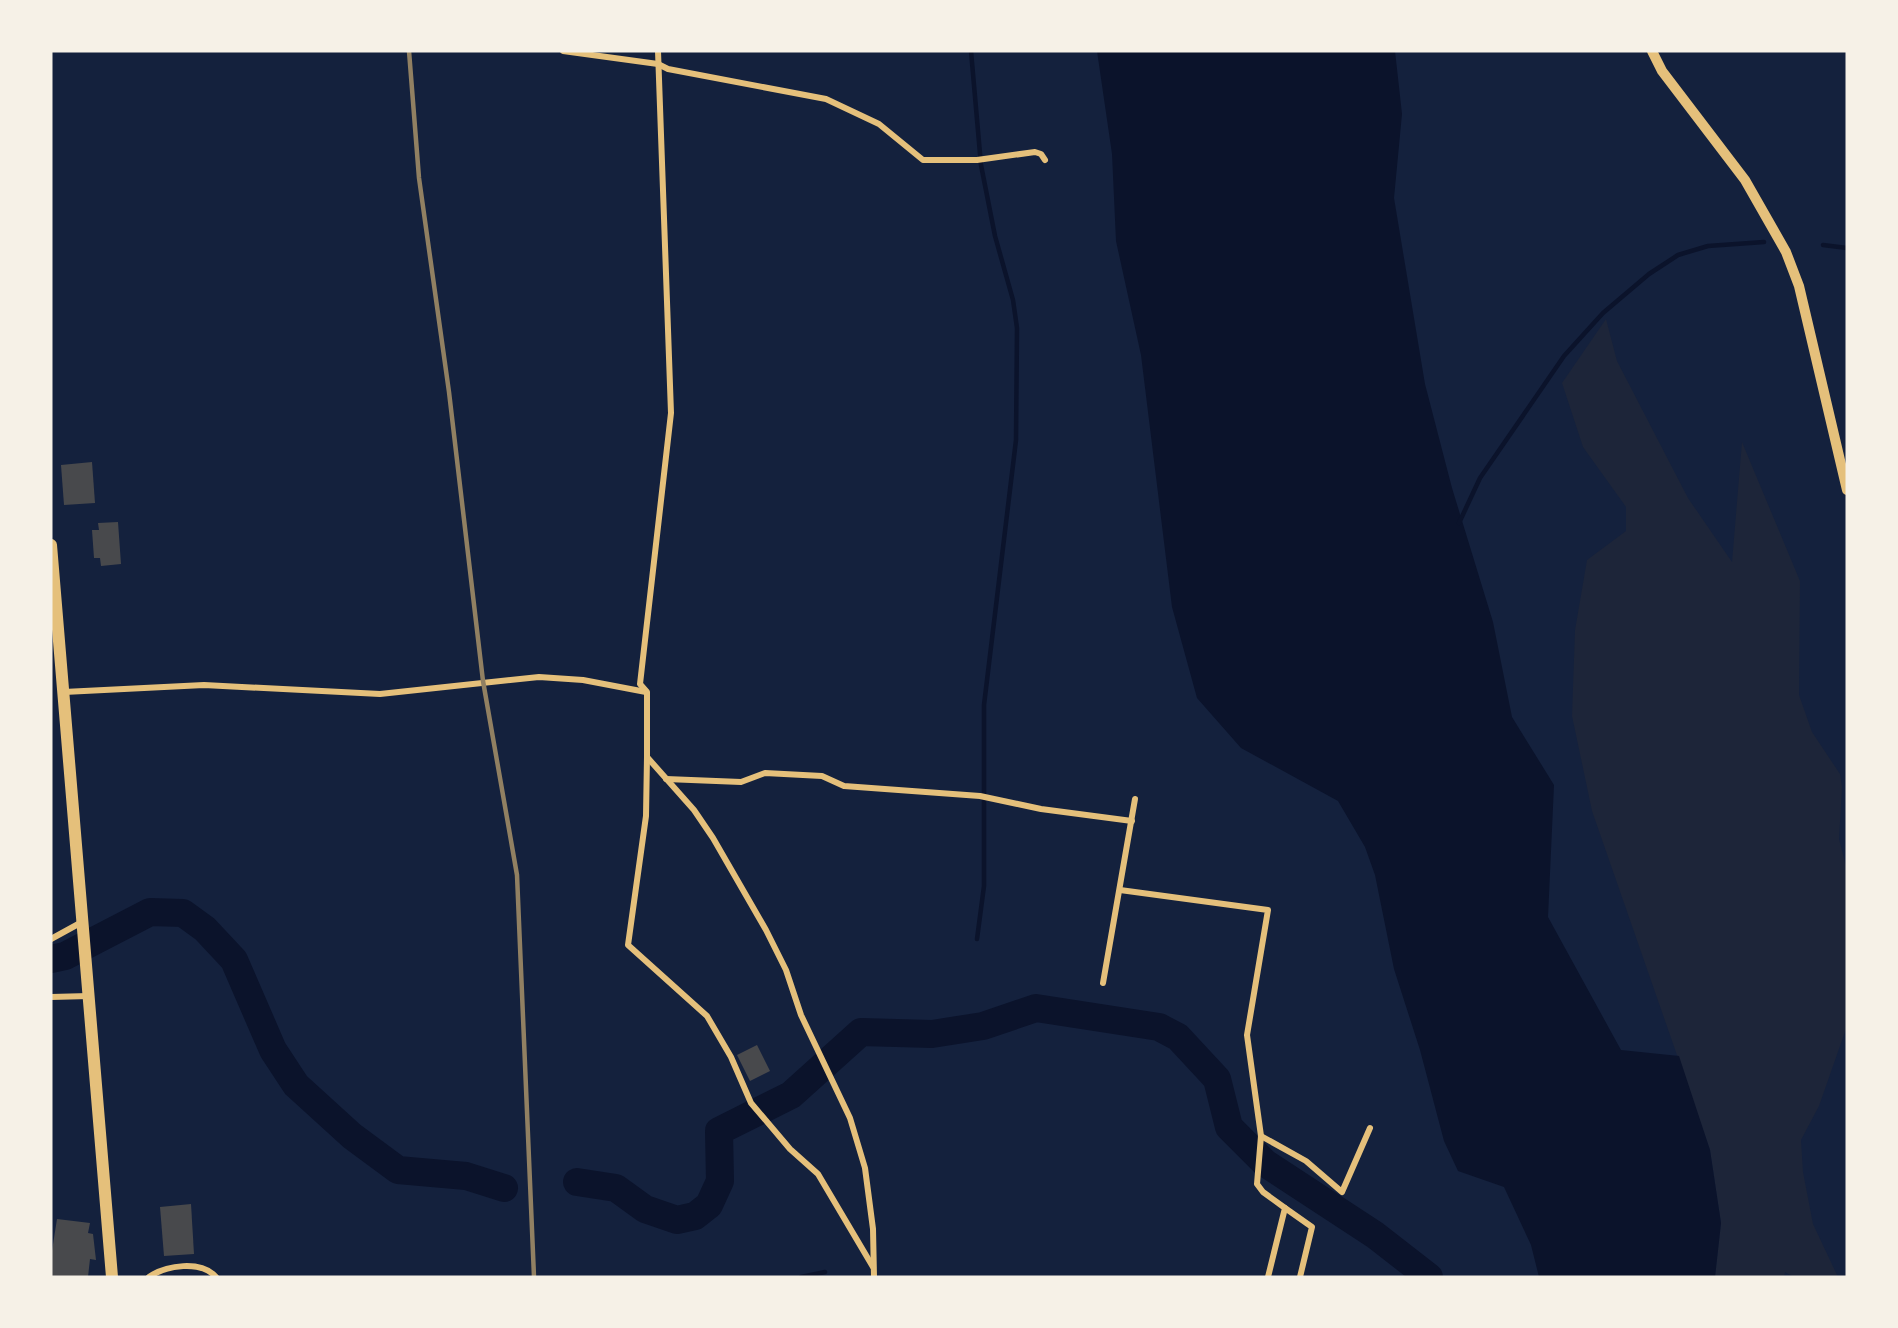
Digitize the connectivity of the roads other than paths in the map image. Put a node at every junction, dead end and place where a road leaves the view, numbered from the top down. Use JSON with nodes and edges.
{"nodes":[{"id":1,"x":563,"y":51,"type":"edge"},
{"id":2,"x":658,"y":51,"type":"edge"},
{"id":3,"x":1652,"y":51,"type":"edge"},
{"id":4,"x":658,"y":64,"type":"junction"},
{"id":5,"x":1045,"y":160,"type":"dead end"},
{"id":6,"x":1847,"y":490,"type":"edge"},
{"id":7,"x":51,"y":545,"type":"edge"},
{"id":8,"x":53,"y":596,"type":"edge"},
{"id":9,"x":64,"y":692,"type":"junction"},
{"id":10,"x":647,"y":692,"type":"junction"},
{"id":11,"x":647,"y":757,"type":"junction"},
{"id":12,"x":666,"y":779,"type":"junction"},
{"id":13,"x":1135,"y":799,"type":"dead end"},
{"id":14,"x":1132,"y":821,"type":"junction"},
{"id":15,"x":1120,"y":890,"type":"junction"},
{"id":16,"x":82,"y":922,"type":"junction"},
{"id":17,"x":51,"y":939,"type":"edge"},
{"id":18,"x":1103,"y":983,"type":"dead end"},
{"id":19,"x":89,"y":996,"type":"junction"},
{"id":20,"x":51,"y":997,"type":"edge"},
{"id":21,"x":1371,"y":1128,"type":"dead end"},
{"id":22,"x":1262,"y":1136,"type":"junction"},
{"id":23,"x":1285,"y":1208,"type":"junction"},
{"id":24,"x":874,"y":1268,"type":"junction"},
{"id":25,"x":112,"y":1277,"type":"edge"},
{"id":26,"x":149,"y":1277,"type":"edge"},
{"id":27,"x":216,"y":1277,"type":"edge"},
{"id":28,"x":874,"y":1277,"type":"edge"},
{"id":29,"x":1268,"y":1277,"type":"edge"},
{"id":30,"x":1300,"y":1277,"type":"edge"}],
"edges":[{"from":1,"to":4,"type":"street"},
{"from":2,"to":4,"type":"street"},
{"from":3,"to":6,"type":"main road"},
{"from":4,"to":5,"type":"street"},
{"from":4,"to":10,"type":"street"},
{"from":7,"to":8,"type":"highway"},
{"from":8,"to":9,"type":"highway"},
{"from":9,"to":10,"type":"street"},
{"from":9,"to":16,"type":"highway"},
{"from":10,"to":11,"type":"street"},
{"from":11,"to":12,"type":"street"},
{"from":11,"to":24,"type":"street"},
{"from":12,"to":14,"type":"street"},
{"from":12,"to":24,"type":"street"},
{"from":13,"to":14,"type":"street"},
{"from":14,"to":15,"type":"street"},
{"from":15,"to":18,"type":"street"},
{"from":15,"to":22,"type":"street"},
{"from":16,"to":17,"type":"street"},
{"from":16,"to":19,"type":"highway"},
{"from":19,"to":20,"type":"street"},
{"from":19,"to":25,"type":"highway"},
{"from":21,"to":22,"type":"street"},
{"from":22,"to":23,"type":"street"},
{"from":23,"to":29,"type":"street"},
{"from":23,"to":30,"type":"street"},
{"from":24,"to":28,"type":"street"},
{"from":26,"to":27,"type":"street"}]}
